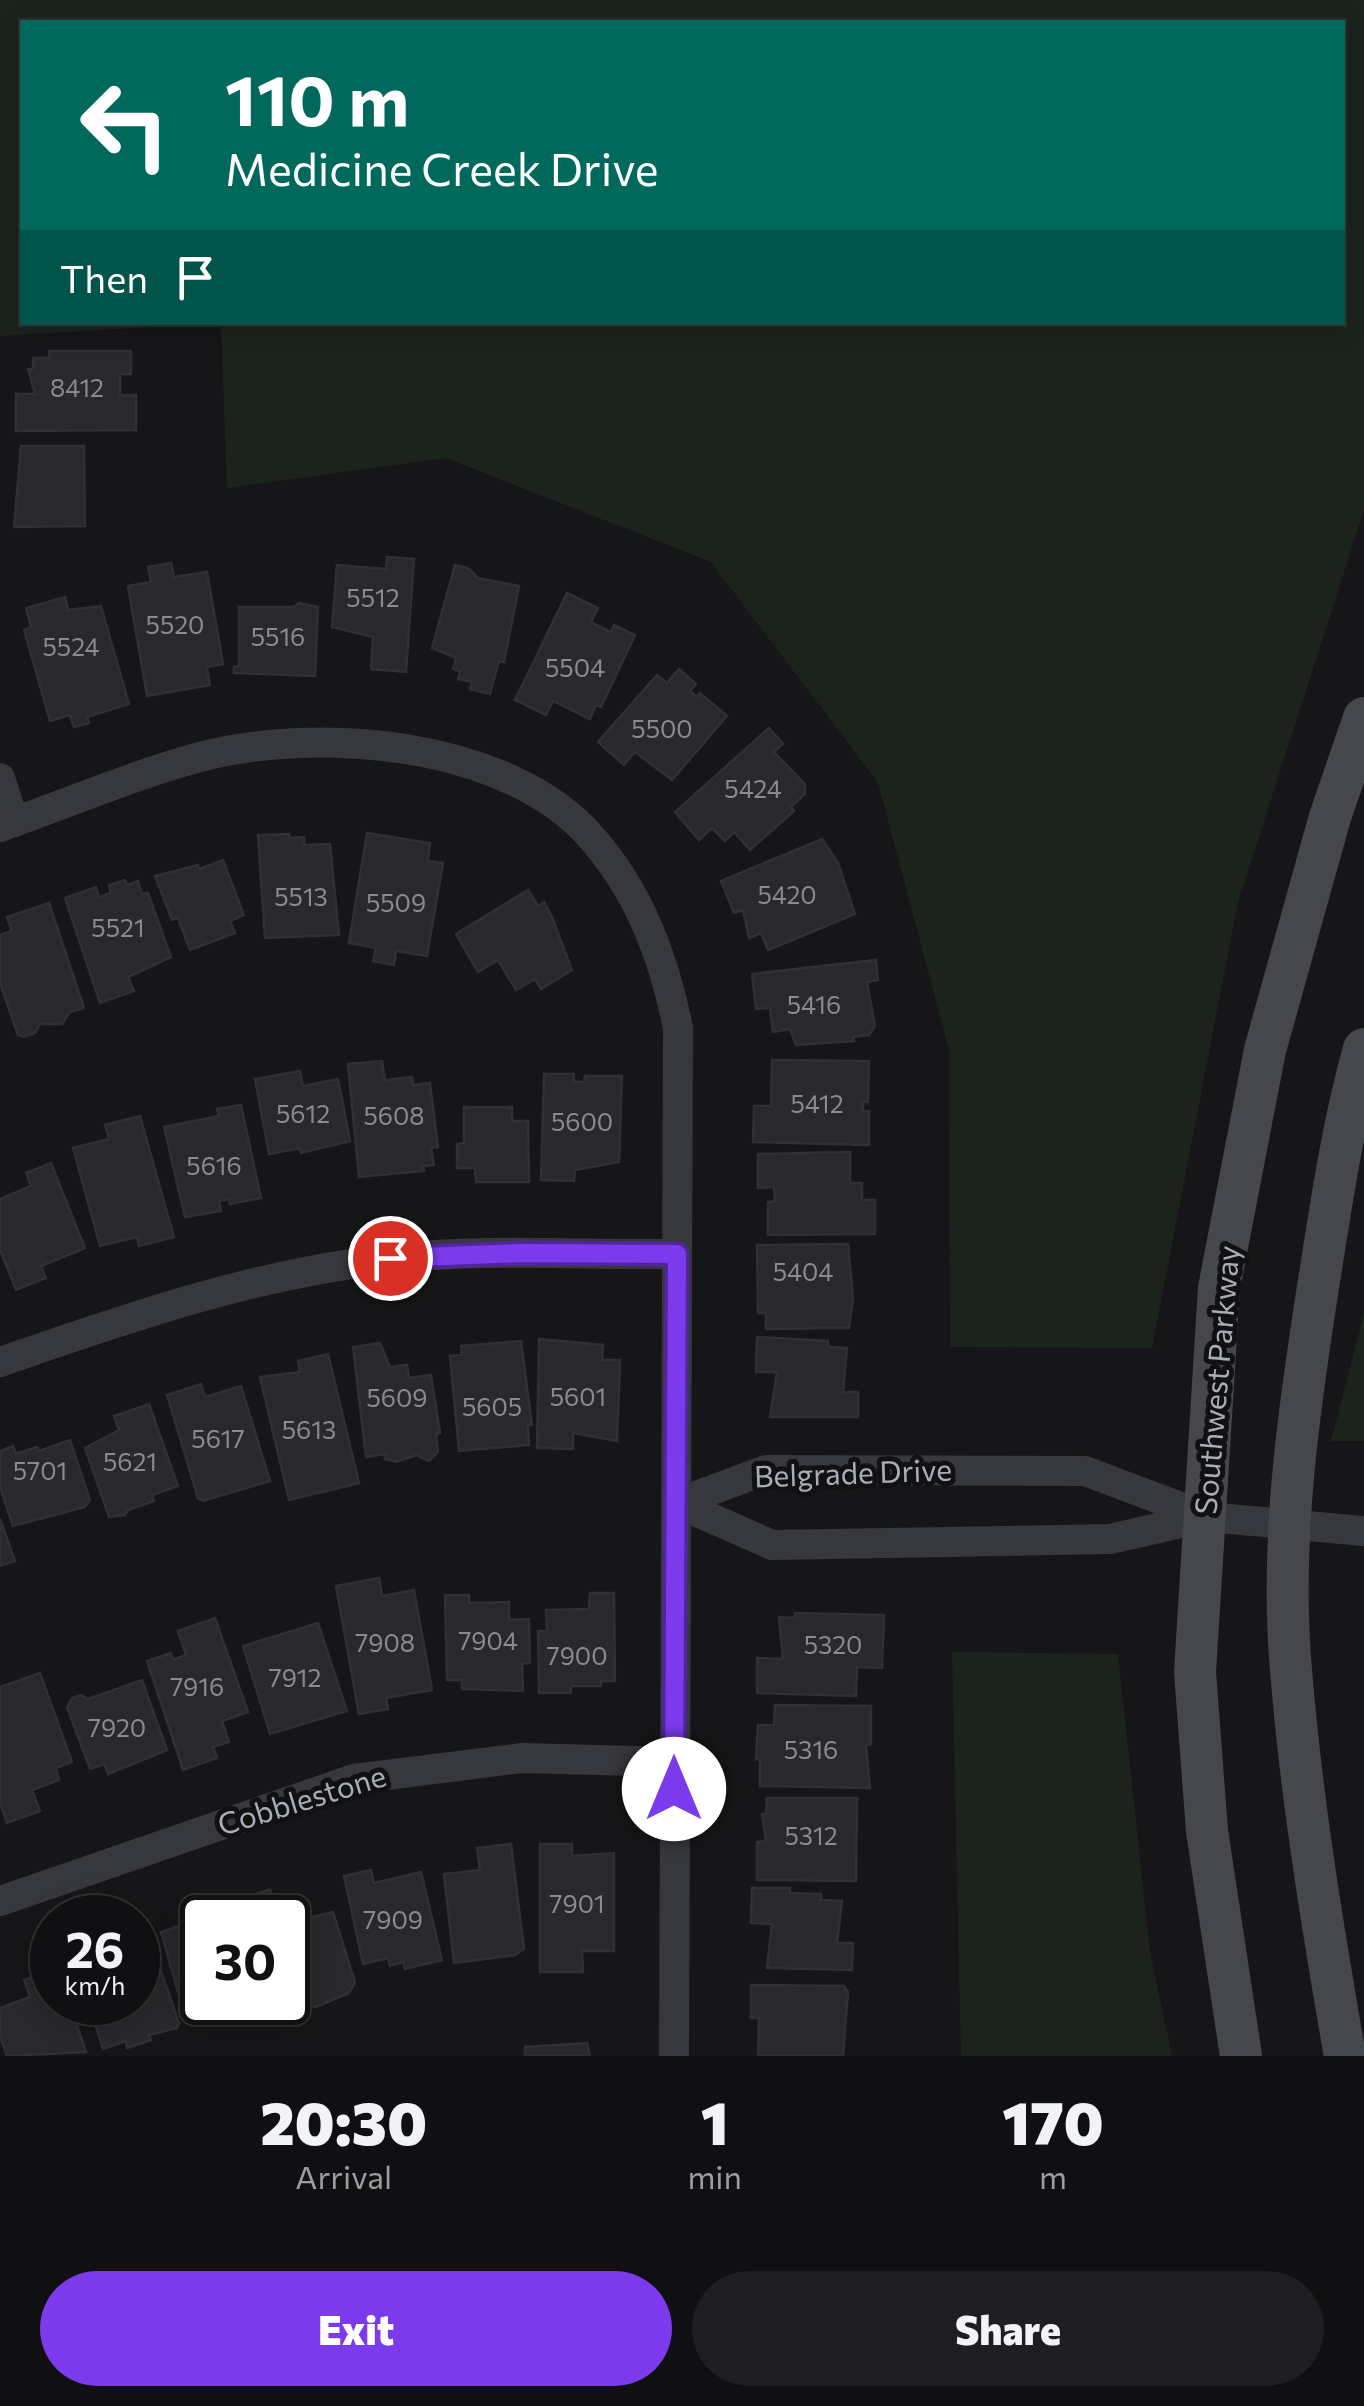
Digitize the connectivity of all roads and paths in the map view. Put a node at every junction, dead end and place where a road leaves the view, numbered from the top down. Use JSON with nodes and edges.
{"nodes":[{"id":1,"x":1364,"y":718,"type":"edge"},
{"id":2,"x":0,"y":778,"type":"edge"},
{"id":3,"x":7,"y":824,"type":"edge"},
{"id":4,"x":1364,"y":1049,"type":"edge"},
{"id":5,"x":677,"y":1254,"type":"junction"},
{"id":6,"x":0,"y":1362,"type":"edge"},
{"id":7,"x":677,"y":1503,"type":"junction"},
{"id":8,"x":1206,"y":1517,"type":"junction"},
{"id":9,"x":1289,"y":1528,"type":"junction"},
{"id":10,"x":1364,"y":1532,"type":"edge"},
{"id":11,"x":674,"y":1762,"type":"junction"},
{"id":12,"x":0,"y":1900,"type":"edge"},
{"id":13,"x":674,"y":2056,"type":"edge"},
{"id":14,"x":1241,"y":2056,"type":"edge"},
{"id":15,"x":1345,"y":2056,"type":"edge"}],
"edges":[{"from":1,"to":8,"type":"main road","name":"Southwest Parkway"},
{"from":2,"to":3,"type":"street"},
{"from":3,"to":5,"type":"street"},
{"from":4,"to":9,"type":"main road"},
{"from":5,"to":6,"type":"street"},
{"from":5,"to":7,"type":"street"},
{"from":7,"to":8,"type":"street","name":"Belgrade Drive"},
{"from":7,"to":8,"type":"street","name":"Belgrade Drive"},
{"from":7,"to":11,"type":"street"},
{"from":8,"to":9,"type":"street","name":"Belgrade Drive"},
{"from":8,"to":14,"type":"main road","name":"Southwest Parkway"},
{"from":9,"to":10,"type":"street","name":"Belgrade Drive"},
{"from":9,"to":15,"type":"main road"},
{"from":11,"to":12,"type":"street","name":"Cobblestone"},
{"from":11,"to":13,"type":"street"}]}
